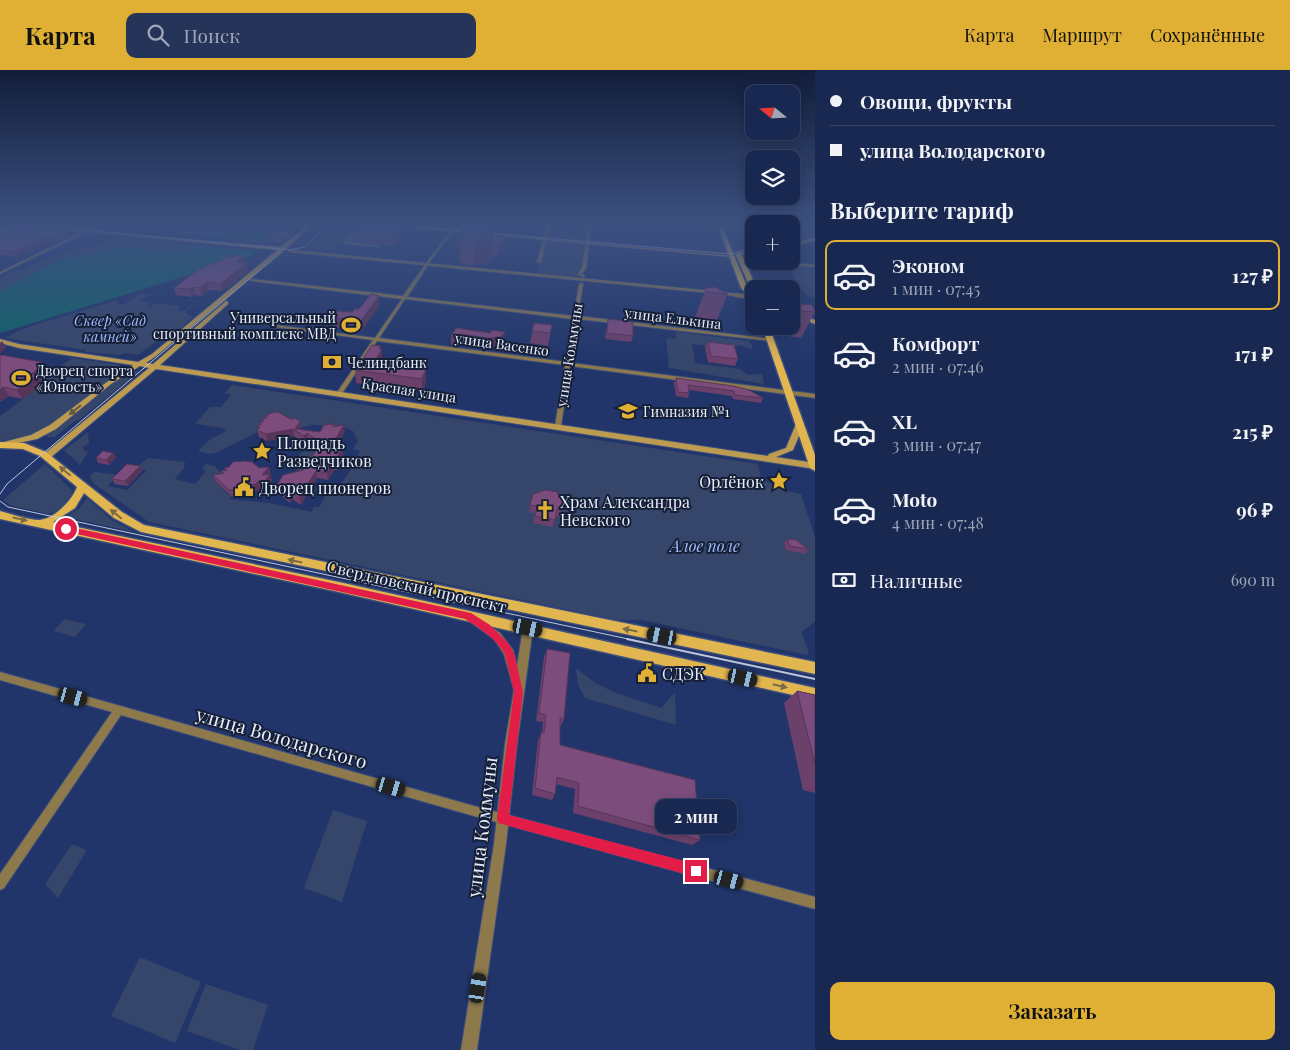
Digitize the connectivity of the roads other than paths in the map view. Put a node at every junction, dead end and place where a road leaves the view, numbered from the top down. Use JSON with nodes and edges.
{"nodes":[{"id":1,"x":258,"y":272,"type":"edge"},
{"id":2,"x":502,"y":272,"type":"edge"},
{"id":3,"x":581,"y":272,"type":"edge"},
{"id":4,"x":737,"y":272,"type":"edge"},
{"id":5,"x":421,"y":273,"type":"edge"},
{"id":6,"x":249,"y":279,"type":"junction"},
{"id":7,"x":582,"y":280,"type":"junction"},
{"id":8,"x":745,"y":289,"type":"edge"},
{"id":9,"x":743,"y":296,"type":"dead end"},
{"id":10,"x":404,"y":297,"type":"junction"},
{"id":11,"x":800,"y":316,"type":"edge"},
{"id":12,"x":575,"y":317,"type":"junction"},
{"id":13,"x":815,"y":322,"type":"edge"},
{"id":14,"x":275,"y":326,"type":"dead end"},
{"id":15,"x":186,"y":328,"type":"junction"},
{"id":16,"x":768,"y":335,"type":"edge"},
{"id":17,"x":772,"y":335,"type":"edge"},
{"id":18,"x":376,"y":338,"type":"junction"},
{"id":19,"x":770,"y":340,"type":"junction"},
{"id":20,"x":0,"y":341,"type":"edge"},
{"id":21,"x":127,"y":361,"type":"junction"},
{"id":22,"x":144,"y":363,"type":"junction"},
{"id":23,"x":568,"y":364,"type":"junction"},
{"id":24,"x":156,"y":365,"type":"junction"},
{"id":25,"x":118,"y":377,"type":"junction"},
{"id":26,"x":790,"y":392,"type":"junction"},
{"id":27,"x":339,"y":394,"type":"junction"},
{"id":28,"x":815,"y":396,"type":"edge"},
{"id":29,"x":800,"y":424,"type":"junction"},
{"id":30,"x":558,"y":426,"type":"junction"},
{"id":31,"x":0,"y":445,"type":"edge"},
{"id":32,"x":815,"y":451,"type":"edge"},
{"id":33,"x":47,"y":456,"type":"junction"},
{"id":34,"x":762,"y":457,"type":"junction"},
{"id":35,"x":815,"y":466,"type":"edge"},
{"id":36,"x":82,"y":486,"type":"junction"},
{"id":37,"x":0,"y":515,"type":"edge"},
{"id":38,"x":40,"y":524,"type":"junction"},
{"id":39,"x":532,"y":610,"type":"junction"},
{"id":40,"x":468,"y":616,"type":"junction"},
{"id":41,"x":528,"y":628,"type":"junction"},
{"id":42,"x":815,"y":668,"type":"edge"},
{"id":43,"x":0,"y":676,"type":"edge"},
{"id":44,"x":518,"y":692,"type":"junction"},
{"id":45,"x":813,"y":694,"type":"edge"},
{"id":46,"x":119,"y":710,"type":"junction"},
{"id":47,"x":502,"y":819,"type":"junction"},
{"id":48,"x":0,"y":884,"type":"edge"},
{"id":49,"x":815,"y":902,"type":"edge"},
{"id":50,"x":469,"y":1050,"type":"edge"}],
"edges":[{"from":1,"to":6,"type":"main road"},
{"from":2,"to":7,"type":"street"},
{"from":3,"to":7,"type":"street","name":"улица Коммуны"},
{"from":4,"to":8,"type":"main road"},
{"from":5,"to":10,"type":"street"},
{"from":6,"to":10,"type":"street","name":"улица Елькина"},
{"from":6,"to":15,"type":"main road"},
{"from":6,"to":24,"type":"main road"},
{"from":7,"to":9,"type":"street"},
{"from":7,"to":12,"type":"street","name":"улица Коммуны"},
{"from":10,"to":12,"type":"street","name":"улица Елькина"},
{"from":10,"to":18,"type":"street"},
{"from":11,"to":13,"type":"main road"},
{"from":12,"to":19,"type":"street","name":"улица Елькина"},
{"from":12,"to":23,"type":"street","name":"улица Коммуны"},
{"from":14,"to":18,"type":"street","name":"улица Васенко"},
{"from":15,"to":21,"type":"main road"},
{"from":15,"to":22,"type":"main road"},
{"from":16,"to":19,"type":"main road"},
{"from":17,"to":26,"type":"main road"},
{"from":18,"to":23,"type":"street","name":"улица Васенко"},
{"from":18,"to":27,"type":"street"},
{"from":19,"to":26,"type":"main road"},
{"from":20,"to":21,"type":"main road","name":"Красная улица"},
{"from":21,"to":22,"type":"main road","name":"Красная улица"},
{"from":21,"to":25,"type":"main road"},
{"from":22,"to":24,"type":"main road","name":"Красная улица"},
{"from":22,"to":25,"type":"main road"},
{"from":23,"to":26,"type":"street","name":"улица Васенко"},
{"from":23,"to":30,"type":"street","name":"улица Коммуны"},
{"from":24,"to":27,"type":"main road","name":"Красная улица"},
{"from":24,"to":33,"type":"main road"},
{"from":25,"to":31,"type":"main road","one_way":true},
{"from":26,"to":28,"type":"street","name":"улица Васенко"},
{"from":26,"to":29,"type":"main road"},
{"from":26,"to":32,"type":"main road"},
{"from":27,"to":30,"type":"main road","name":"Красная улица"},
{"from":29,"to":34,"type":"main road"},
{"from":29,"to":35,"type":"main road"},
{"from":30,"to":34,"type":"main road","name":"Красная улица"},
{"from":31,"to":33,"type":"main road","name":"Свердловский проспект"},
{"from":36,"to":33,"type":"main road","name":"Свердловский проспект","one_way":true},
{"from":34,"to":35,"type":"main road","name":"Красная улица"},
{"from":36,"to":38,"type":"main road"},
{"from":39,"to":36,"type":"main road","name":"Свердловский проспект","one_way":true},
{"from":37,"to":38,"type":"main road","name":"Свердловский проспект","one_way":true},
{"from":38,"to":40,"type":"main road","name":"Свердловский проспект"},
{"from":39,"to":41,"type":"main road","name":"улица Коммуны"},
{"from":42,"to":39,"type":"main road","name":"Свердловский проспект","one_way":true},
{"from":40,"to":41,"type":"main road","name":"Свердловский проспект"},
{"from":40,"to":44,"type":"street"},
{"from":41,"to":44,"type":"street","name":"улица Коммуны"},
{"from":41,"to":45,"type":"main road","name":"Свердловский проспект","one_way":true},
{"from":43,"to":46,"type":"street","name":"улица Володарского"},
{"from":44,"to":47,"type":"street","name":"улица Коммуны"},
{"from":46,"to":47,"type":"street","name":"улица Володарского"},
{"from":46,"to":48,"type":"street"},
{"from":47,"to":49,"type":"street","name":"улица Володарского"},
{"from":47,"to":50,"type":"street","name":"улица Коммуны"}]}
